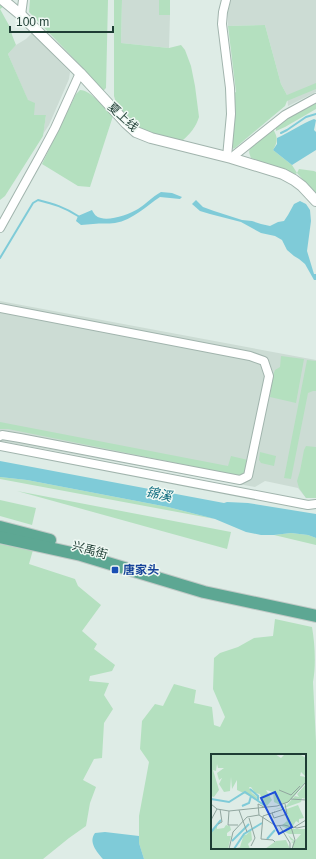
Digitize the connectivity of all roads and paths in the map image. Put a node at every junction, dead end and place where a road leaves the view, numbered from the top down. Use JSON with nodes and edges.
{"nodes":[{"id":1,"x":3,"y":0,"type":"edge"},
{"id":2,"x":23,"y":0,"type":"edge"},
{"id":3,"x":226,"y":0,"type":"edge"},
{"id":4,"x":21,"y":15,"type":"junction"},
{"id":5,"x":80,"y":72,"type":"junction"},
{"id":6,"x":316,"y":98,"type":"edge"},
{"id":7,"x":229,"y":157,"type":"junction"},
{"id":8,"x":316,"y":201,"type":"edge"},
{"id":9,"x":0,"y":228,"type":"edge"},
{"id":10,"x":0,"y":308,"type":"edge"},
{"id":11,"x":0,"y":436,"type":"edge"},
{"id":12,"x":0,"y":446,"type":"edge"},
{"id":13,"x":316,"y":504,"type":"edge"},
{"id":14,"x":0,"y":527,"type":"edge"},
{"id":15,"x":0,"y":537,"type":"edge"},
{"id":16,"x":270,"y":606,"type":"junction"},
{"id":17,"x":316,"y":616,"type":"edge"}],
"edges":[{"from":1,"to":4,"type":"street","name":"夏上线"},
{"from":2,"to":4,"type":"street"},
{"from":3,"to":7,"type":"street"},
{"from":4,"to":5,"type":"street","name":"夏上线"},
{"from":5,"to":7,"type":"street","name":"夏上线"},
{"from":5,"to":9,"type":"street"},
{"from":6,"to":7,"type":"street"},
{"from":7,"to":8,"type":"street","name":"夏上线"},
{"from":10,"to":11,"type":"street"},
{"from":12,"to":13,"type":"street"},
{"from":14,"to":16,"type":"main road","name":"兴禹街"},
{"from":15,"to":16,"type":"main road","name":"兴禹街"},
{"from":16,"to":17,"type":"main road","name":"兴禹街"}]}
